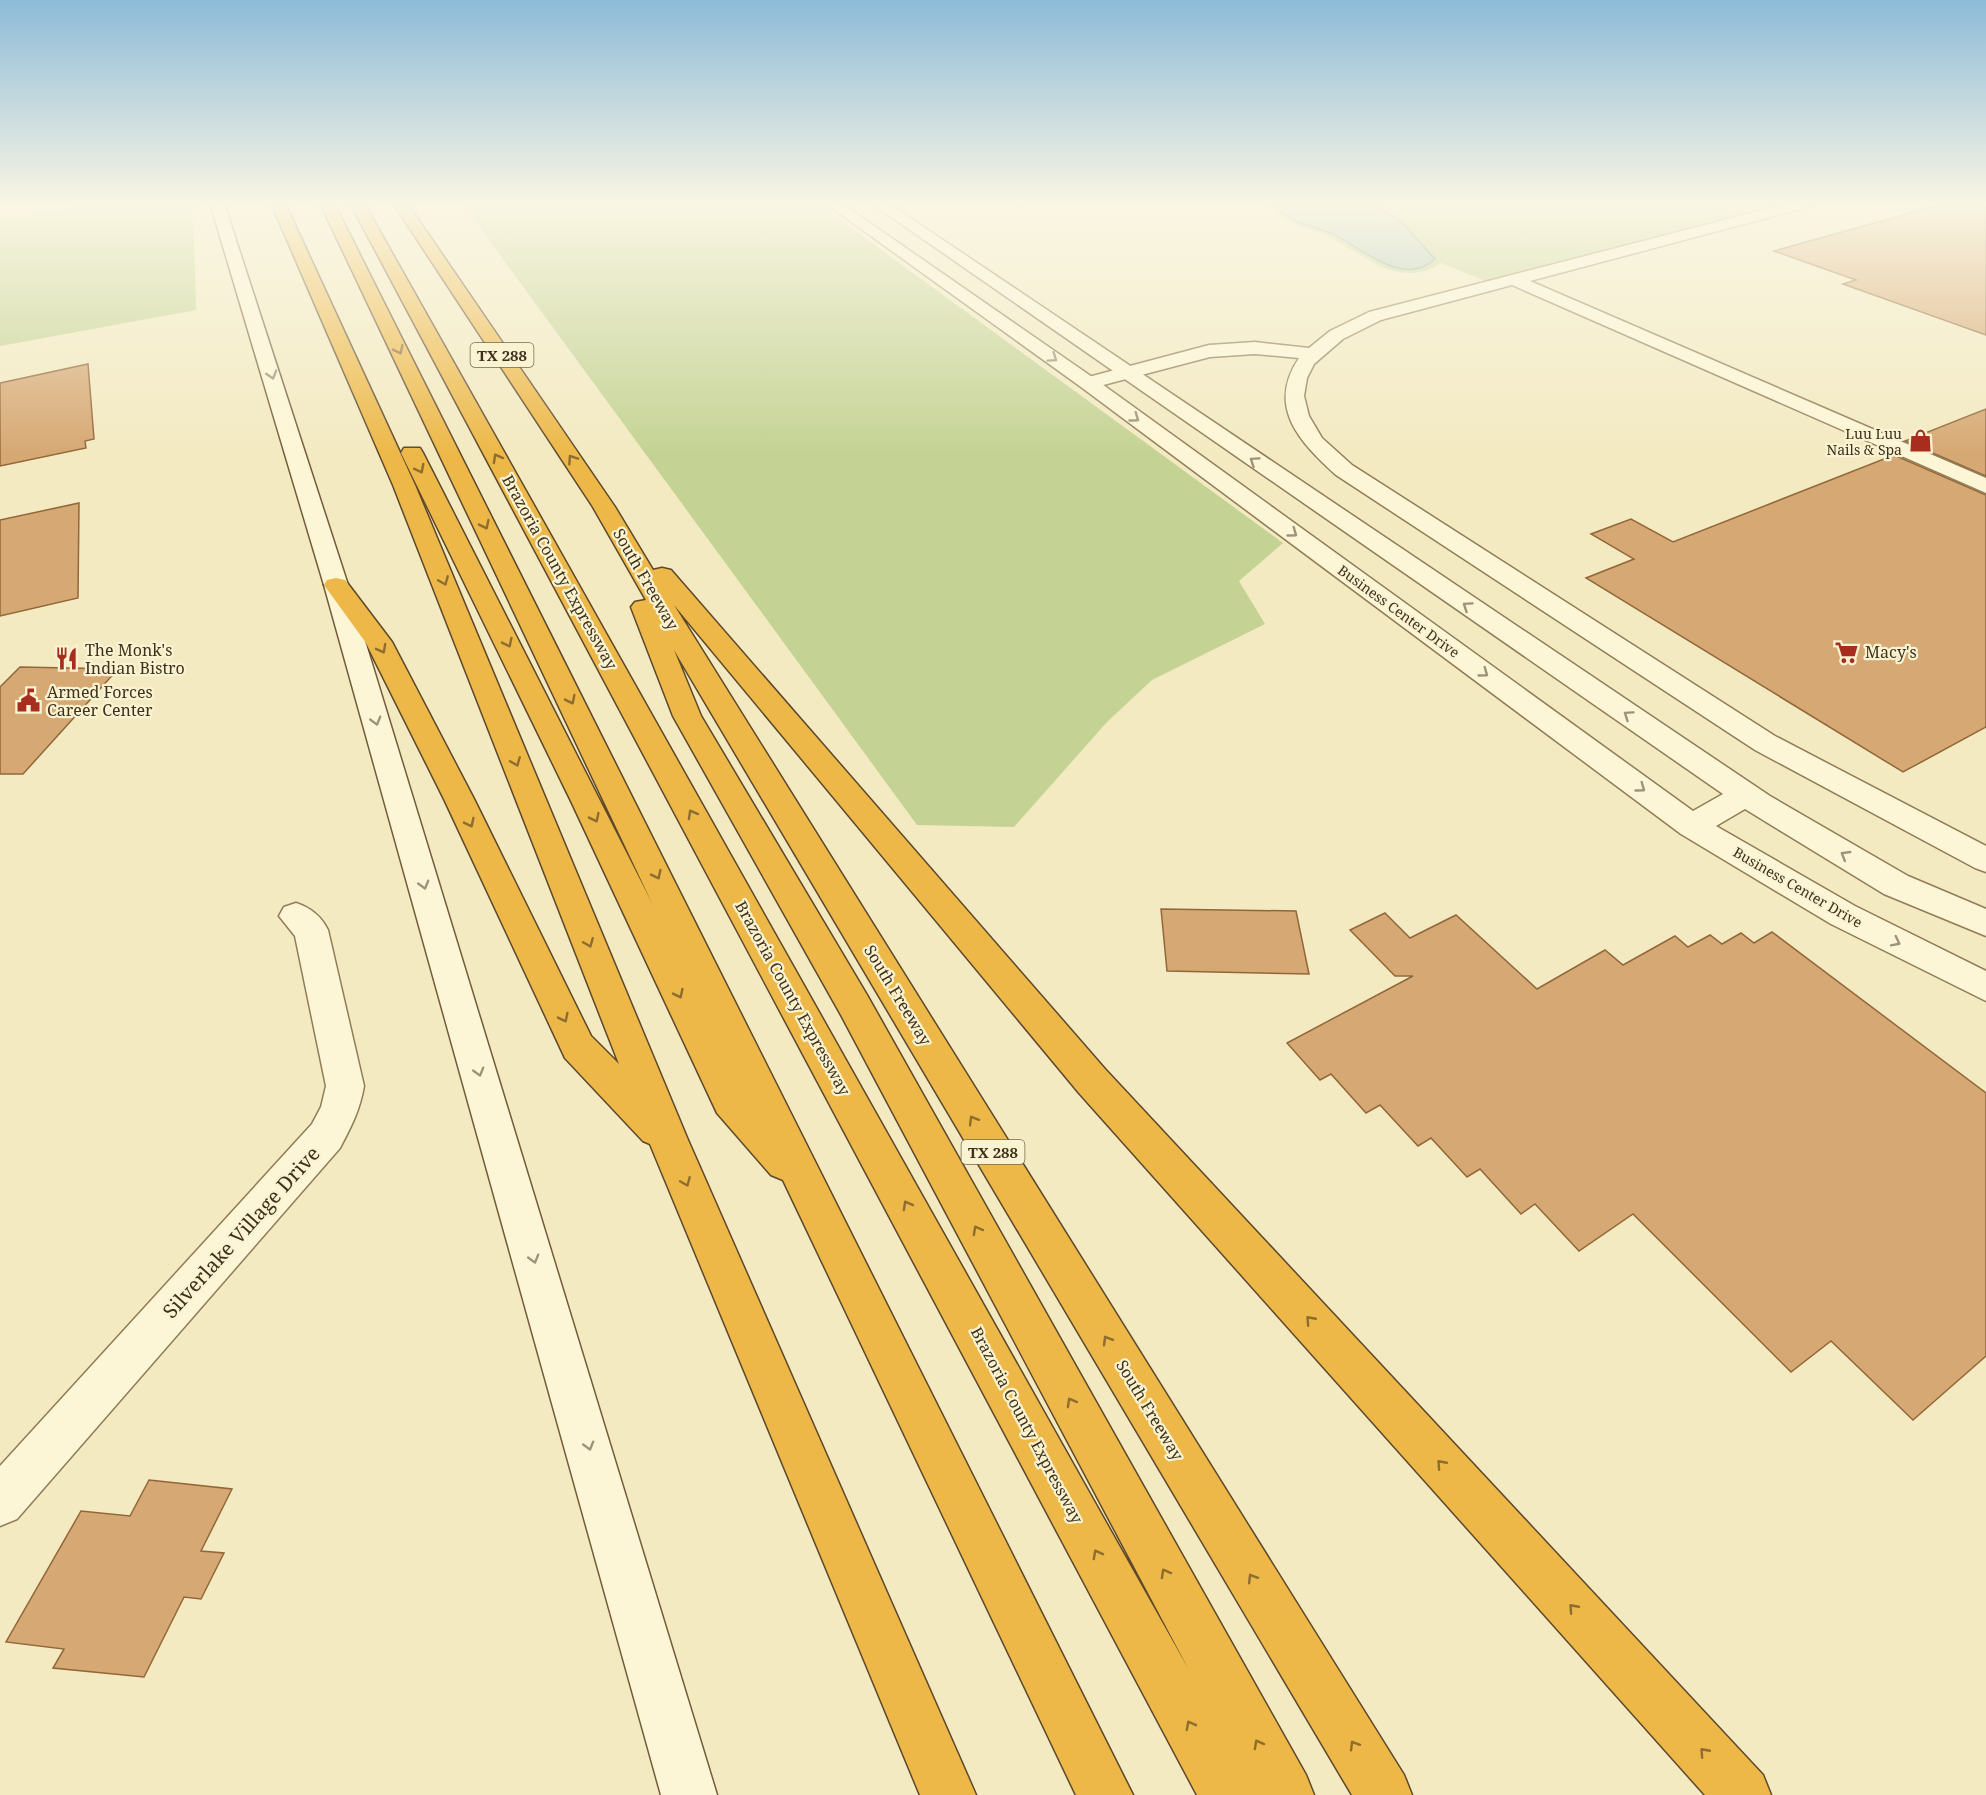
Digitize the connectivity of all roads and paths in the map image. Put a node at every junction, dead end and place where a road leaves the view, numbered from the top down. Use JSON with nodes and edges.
{"nodes":[{"id":1,"x":244,"y":287,"type":"edge"},
{"id":2,"x":316,"y":287,"type":"edge"},
{"id":3,"x":368,"y":287,"type":"edge"},
{"id":4,"x":403,"y":287,"type":"edge"},
{"id":5,"x":456,"y":287,"type":"edge"},
{"id":6,"x":951,"y":287,"type":"edge"},
{"id":7,"x":999,"y":287,"type":"edge"},
{"id":8,"x":1488,"y":287,"type":"edge"},
{"id":9,"x":1530,"y":287,"type":"edge"},
{"id":10,"x":1313,"y":354,"type":"junction"},
{"id":11,"x":1123,"y":372,"type":"junction"},
{"id":12,"x":1088,"y":383,"type":"junction"},
{"id":13,"x":380,"y":430,"type":"junction"},
{"id":14,"x":1986,"y":486,"type":"edge"},
{"id":15,"x":604,"y":507,"type":"junction"},
{"id":16,"x":336,"y":585,"type":"junction"},
{"id":17,"x":1745,"y":795,"type":"junction"},
{"id":18,"x":1692,"y":826,"type":"junction"},
{"id":19,"x":1986,"y":860,"type":"edge"},
{"id":20,"x":296,"y":915,"type":"dead end"},
{"id":21,"x":1986,"y":923,"type":"edge"},
{"id":22,"x":1986,"y":987,"type":"edge"},
{"id":23,"x":668,"y":1140,"type":"junction"},
{"id":24,"x":811,"y":1190,"type":"junction"},
{"id":25,"x":0,"y":1502,"type":"edge"},
{"id":26,"x":689,"y":1795,"type":"edge"},
{"id":27,"x":948,"y":1795,"type":"edge"},
{"id":28,"x":1106,"y":1795,"type":"edge"},
{"id":29,"x":1228,"y":1795,"type":"edge"},
{"id":30,"x":1286,"y":1795,"type":"edge"},
{"id":31,"x":1384,"y":1795,"type":"edge"},
{"id":32,"x":1743,"y":1795,"type":"edge"}],
"edges":[{"from":1,"to":16,"type":"street","one_way":true},
{"from":2,"to":13,"type":"highway"},
{"from":3,"to":24,"type":"highway","one_way":true},
{"from":29,"to":4,"type":"highway","name":"Brazoria County Expressway","one_way":true},
{"from":15,"to":5,"type":"highway","name":"South Freeway","number":"TX 288","one_way":true},
{"from":6,"to":12,"type":"street","name":"Business Center Drive","one_way":true},
{"from":7,"to":11,"type":"street"},
{"from":8,"to":10,"type":"street"},
{"from":9,"to":14,"type":"street"},
{"from":10,"to":11,"type":"street"},
{"from":10,"to":19,"type":"street"},
{"from":11,"to":12,"type":"street"},
{"from":17,"to":11,"type":"street","one_way":true},
{"from":12,"to":18,"type":"street","name":"Business Center Drive","one_way":true},
{"from":13,"to":23,"type":"highway","one_way":true},
{"from":13,"to":24,"type":"highway","one_way":true},
{"from":30,"to":15,"type":"highway","one_way":true},
{"from":31,"to":15,"type":"highway","name":"South Freeway","number":"TX 288","one_way":true},
{"from":32,"to":15,"type":"highway","one_way":true},
{"from":16,"to":23,"type":"highway","one_way":true},
{"from":16,"to":26,"type":"street","one_way":true},
{"from":17,"to":18,"type":"street"},
{"from":21,"to":17,"type":"street","one_way":true},
{"from":18,"to":22,"type":"street","name":"Business Center Drive","one_way":true},
{"from":20,"to":25,"type":"street","name":"Silverlake Village Drive"},
{"from":23,"to":27,"type":"highway","one_way":true},
{"from":24,"to":28,"type":"highway"}]}
